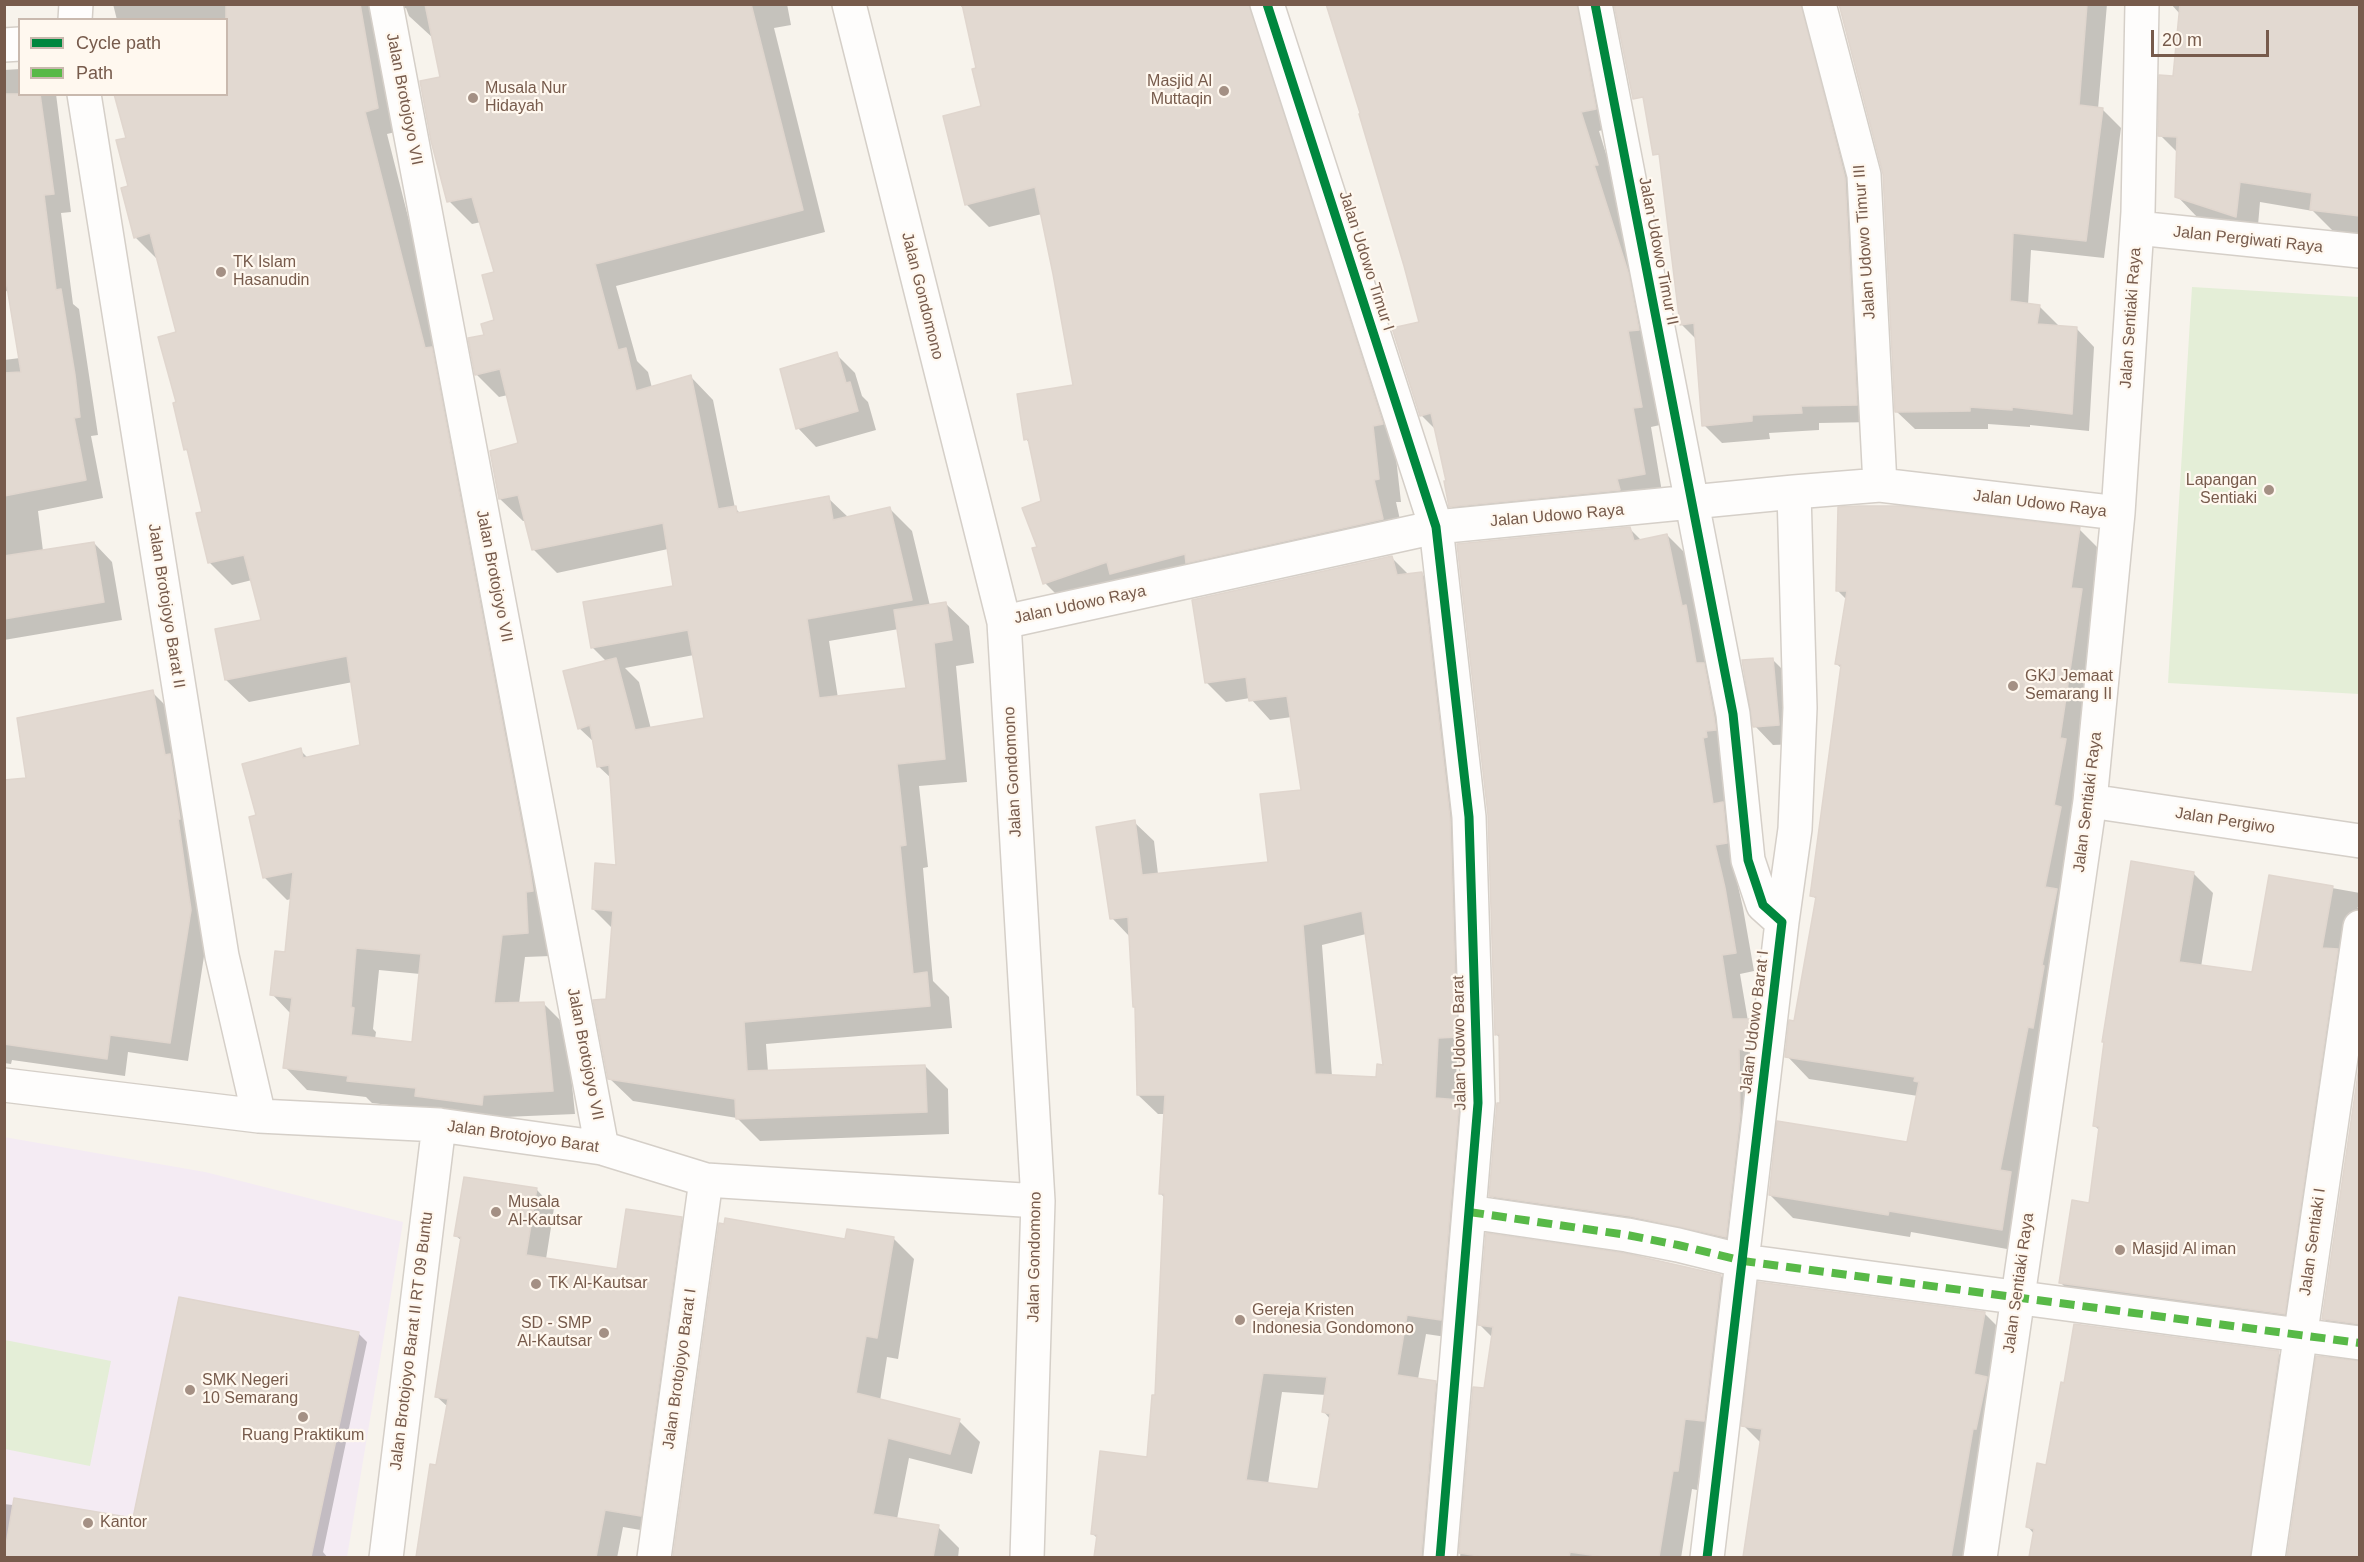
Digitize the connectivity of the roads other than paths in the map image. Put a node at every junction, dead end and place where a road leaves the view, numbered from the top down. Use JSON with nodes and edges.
{"nodes":[{"id":1,"x":386,"y":4,"type":"edge"},
{"id":2,"x":849,"y":4,"type":"edge"},
{"id":3,"x":1267,"y":4,"type":"edge"},
{"id":4,"x":1595,"y":4,"type":"edge"},
{"id":5,"x":1820,"y":4,"type":"edge"},
{"id":6,"x":2142,"y":4,"type":"edge"},
{"id":7,"x":84,"y":96,"type":"edge"},
{"id":8,"x":2137,"y":228,"type":"junction"},
{"id":9,"x":2360,"y":251,"type":"edge"},
{"id":10,"x":1880,"y":485,"type":"junction"},
{"id":11,"x":1794,"y":492,"type":"junction"},
{"id":12,"x":1691,"y":503,"type":"junction"},
{"id":13,"x":2118,"y":513,"type":"junction"},
{"id":14,"x":1436,"y":527,"type":"junction"},
{"id":15,"x":1004,"y":622,"type":"junction"},
{"id":16,"x":2090,"y":801,"type":"junction"},
{"id":17,"x":2360,"y":842,"type":"edge"},
{"id":18,"x":1782,"y":922,"type":"junction"},
{"id":19,"x":2360,"y":927,"type":"edge"},
{"id":20,"x":4,"y":1085,"type":"edge"},
{"id":21,"x":259,"y":1116,"type":"junction"},
{"id":22,"x":439,"y":1125,"type":"junction"},
{"id":23,"x":602,"y":1148,"type":"junction"},
{"id":24,"x":706,"y":1180,"type":"junction"},
{"id":25,"x":1038,"y":1201,"type":"junction"},
{"id":26,"x":1469,"y":1212,"type":"junction"},
{"id":27,"x":1743,"y":1261,"type":"junction"},
{"id":28,"x":2016,"y":1298,"type":"junction"},
{"id":29,"x":2300,"y":1334,"type":"junction"},
{"id":30,"x":2360,"y":1343,"type":"edge"},
{"id":31,"x":386,"y":1557,"type":"edge"},
{"id":32,"x":654,"y":1557,"type":"edge"},
{"id":33,"x":1028,"y":1557,"type":"edge"},
{"id":34,"x":1440,"y":1557,"type":"edge"},
{"id":35,"x":1707,"y":1557,"type":"edge"},
{"id":36,"x":1980,"y":1557,"type":"edge"},
{"id":37,"x":2268,"y":1557,"type":"edge"}],
"edges":[{"from":1,"to":23,"type":"street","name":"Jalan Brotojoyo VII"},
{"from":2,"to":15,"type":"street","name":"Jalan Gondomono"},
{"from":3,"to":14,"type":"street","name":"Jalan Udowo Timur I"},
{"from":4,"to":12,"type":"street","name":"Jalan Udowo Timur II"},
{"from":5,"to":10,"type":"street","name":"Jalan Udowo Timur III"},
{"from":6,"to":8,"type":"street","name":"Jalan Sentiaki Raya"},
{"from":7,"to":21,"type":"street","name":"Jalan Brotojoyo Barat II"},
{"from":8,"to":9,"type":"street","name":"Jalan Pergiwati Raya"},
{"from":8,"to":13,"type":"street","name":"Jalan Sentiaki Raya"},
{"from":10,"to":11,"type":"street","name":"Jalan Udowo Raya"},
{"from":10,"to":13,"type":"street","name":"Jalan Udowo Raya"},
{"from":11,"to":12,"type":"street","name":"Jalan Udowo Raya"},
{"from":11,"to":18,"type":"street","name":"Jalan Udowo Barat I"},
{"from":12,"to":14,"type":"street","name":"Jalan Udowo Raya"},
{"from":12,"to":18,"type":"street"},
{"from":13,"to":16,"type":"street","name":"Jalan Sentiaki Raya"},
{"from":14,"to":15,"type":"street","name":"Jalan Udowo Raya"},
{"from":14,"to":26,"type":"street","name":"Jalan Udowo Barat"},
{"from":15,"to":25,"type":"street","name":"Jalan Gondomono"},
{"from":16,"to":17,"type":"street","name":"Jalan Pergiwo"},
{"from":16,"to":28,"type":"street","name":"Jalan Sentiaki Raya"},
{"from":18,"to":27,"type":"street","name":"Jalan Udowo Barat I"},
{"from":19,"to":29,"type":"street","name":"Jalan Sentiaki I"},
{"from":20,"to":21,"type":"street","name":"Jalan Brotojoyo Barat"},
{"from":21,"to":22,"type":"street","name":"Jalan Brotojoyo Barat"},
{"from":22,"to":23,"type":"street","name":"Jalan Brotojoyo Barat"},
{"from":22,"to":31,"type":"street","name":"Jalan Brotojoyo Barat II RT 09 Buntu"},
{"from":23,"to":24,"type":"street","name":"Jalan Brotojoyo Barat"},
{"from":24,"to":25,"type":"street","name":"Jalan Brotojoyo Barat"},
{"from":24,"to":32,"type":"street","name":"Jalan Brotojoyo Barat I"},
{"from":25,"to":33,"type":"street","name":"Jalan Gondomono"},
{"from":26,"to":27,"type":"street"},
{"from":26,"to":34,"type":"street","name":"Jalan Udowo Barat"},
{"from":27,"to":28,"type":"street"},
{"from":27,"to":35,"type":"street","name":"Jalan Udowo Barat I"},
{"from":28,"to":29,"type":"street"},
{"from":28,"to":36,"type":"street","name":"Jalan Sentiaki Raya"},
{"from":29,"to":30,"type":"street"},
{"from":29,"to":37,"type":"street","name":"Jalan Sentiaki I"}]}
